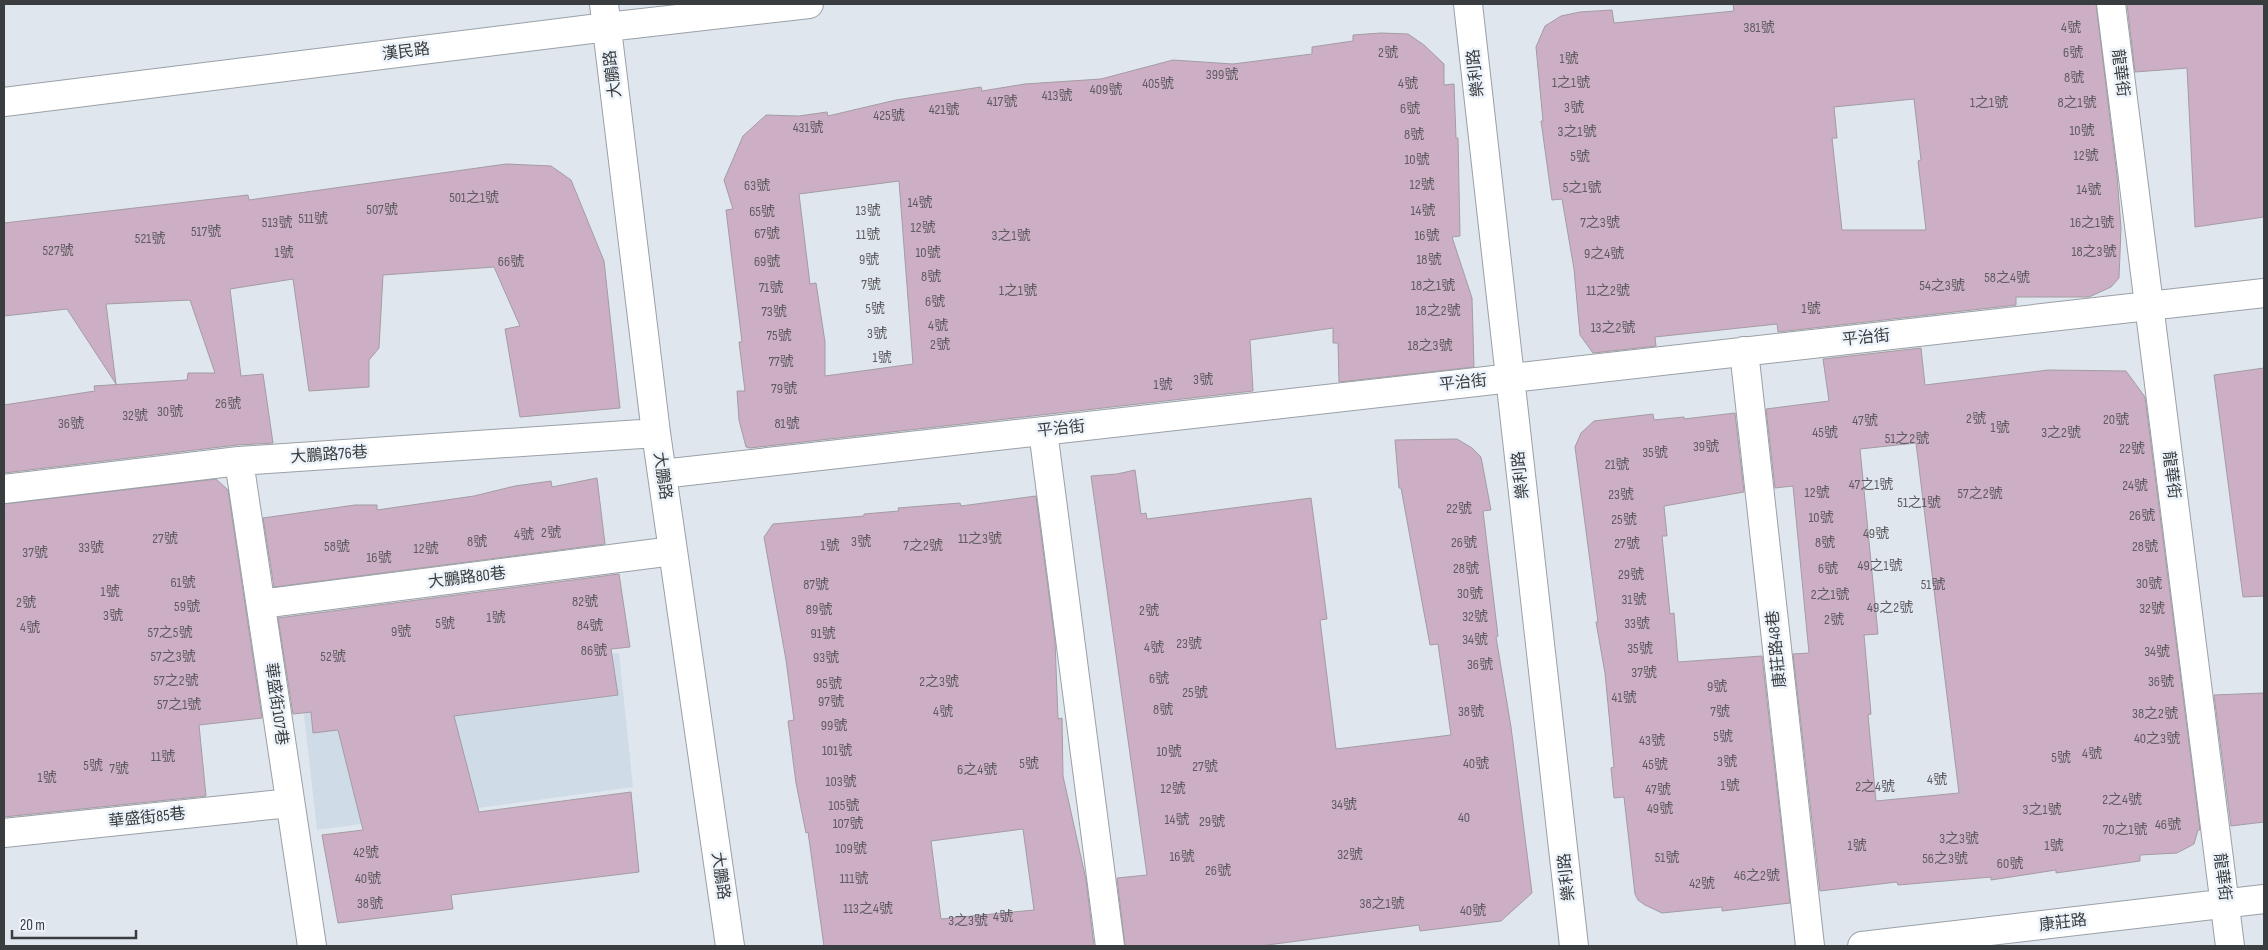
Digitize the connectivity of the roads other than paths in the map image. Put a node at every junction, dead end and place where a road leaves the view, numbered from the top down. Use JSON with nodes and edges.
{"nodes":[{"id":1,"x":809,"y":4,"type":"edge"},
{"id":2,"x":1468,"y":4,"type":"edge"},
{"id":3,"x":2111,"y":4,"type":"edge"},
{"id":4,"x":606,"y":15,"type":"edge"},
{"id":5,"x":4,"y":102,"type":"edge"},
{"id":6,"x":2264,"y":293,"type":"edge"},
{"id":7,"x":2150,"y":306,"type":"junction"},
{"id":8,"x":1744,"y":351,"type":"junction"},
{"id":9,"x":1510,"y":378,"type":"junction"},
{"id":10,"x":1042,"y":430,"type":"junction"},
{"id":11,"x":656,"y":433,"type":"junction"},
{"id":12,"x":239,"y":461,"type":"junction"},
{"id":13,"x":662,"y":474,"type":"junction"},
{"id":14,"x":4,"y":489,"type":"edge"},
{"id":15,"x":673,"y":551,"type":"junction"},
{"id":16,"x":261,"y":604,"type":"junction"},
{"id":17,"x":290,"y":803,"type":"junction"},
{"id":18,"x":4,"y":833,"type":"edge"},
{"id":19,"x":2264,"y":899,"type":"edge"},
{"id":20,"x":2225,"y":904,"type":"junction"},
{"id":21,"x":312,"y":946,"type":"edge"},
{"id":22,"x":730,"y":946,"type":"edge"},
{"id":23,"x":1110,"y":946,"type":"edge"},
{"id":24,"x":1574,"y":946,"type":"edge"},
{"id":25,"x":1810,"y":946,"type":"edge"},
{"id":26,"x":1862,"y":946,"type":"edge"},
{"id":27,"x":2230,"y":946,"type":"edge"}],
"edges":[{"from":1,"to":4,"type":"street","name":"漢民路"},
{"from":2,"to":9,"type":"street","name":"樂利路"},
{"from":3,"to":7,"type":"street","name":"龍華街"},
{"from":4,"to":5,"type":"street","name":"漢民路"},
{"from":4,"to":11,"type":"street","name":"大鵬路"},
{"from":6,"to":7,"type":"street","name":"平治街"},
{"from":7,"to":8,"type":"street","name":"平治街"},
{"from":7,"to":20,"type":"street","name":"龍華街"},
{"from":8,"to":9,"type":"street","name":"平治街"},
{"from":8,"to":25,"type":"street","name":"康莊路48巷"},
{"from":9,"to":10,"type":"street","name":"平治街"},
{"from":9,"to":24,"type":"street","name":"樂利路"},
{"from":10,"to":13,"type":"street","name":"平治街"},
{"from":10,"to":23,"type":"street"},
{"from":11,"to":12,"type":"street","name":"大鵬路76巷"},
{"from":11,"to":13,"type":"street","name":"大鵬路"},
{"from":12,"to":14,"type":"street","name":"大鵬路76巷"},
{"from":12,"to":16,"type":"street","name":"華盛街107巷"},
{"from":13,"to":15,"type":"street","name":"大鵬路"},
{"from":15,"to":16,"type":"street","name":"大鵬路80巷"},
{"from":15,"to":22,"type":"street","name":"大鵬路"},
{"from":16,"to":17,"type":"street","name":"華盛街107巷"},
{"from":17,"to":18,"type":"street","name":"華盛街85巷"},
{"from":17,"to":21,"type":"street","name":"華盛街107巷"},
{"from":19,"to":20,"type":"street","name":"康莊路"},
{"from":20,"to":26,"type":"street","name":"康莊路"},
{"from":20,"to":27,"type":"street","name":"龍華街"}]}
